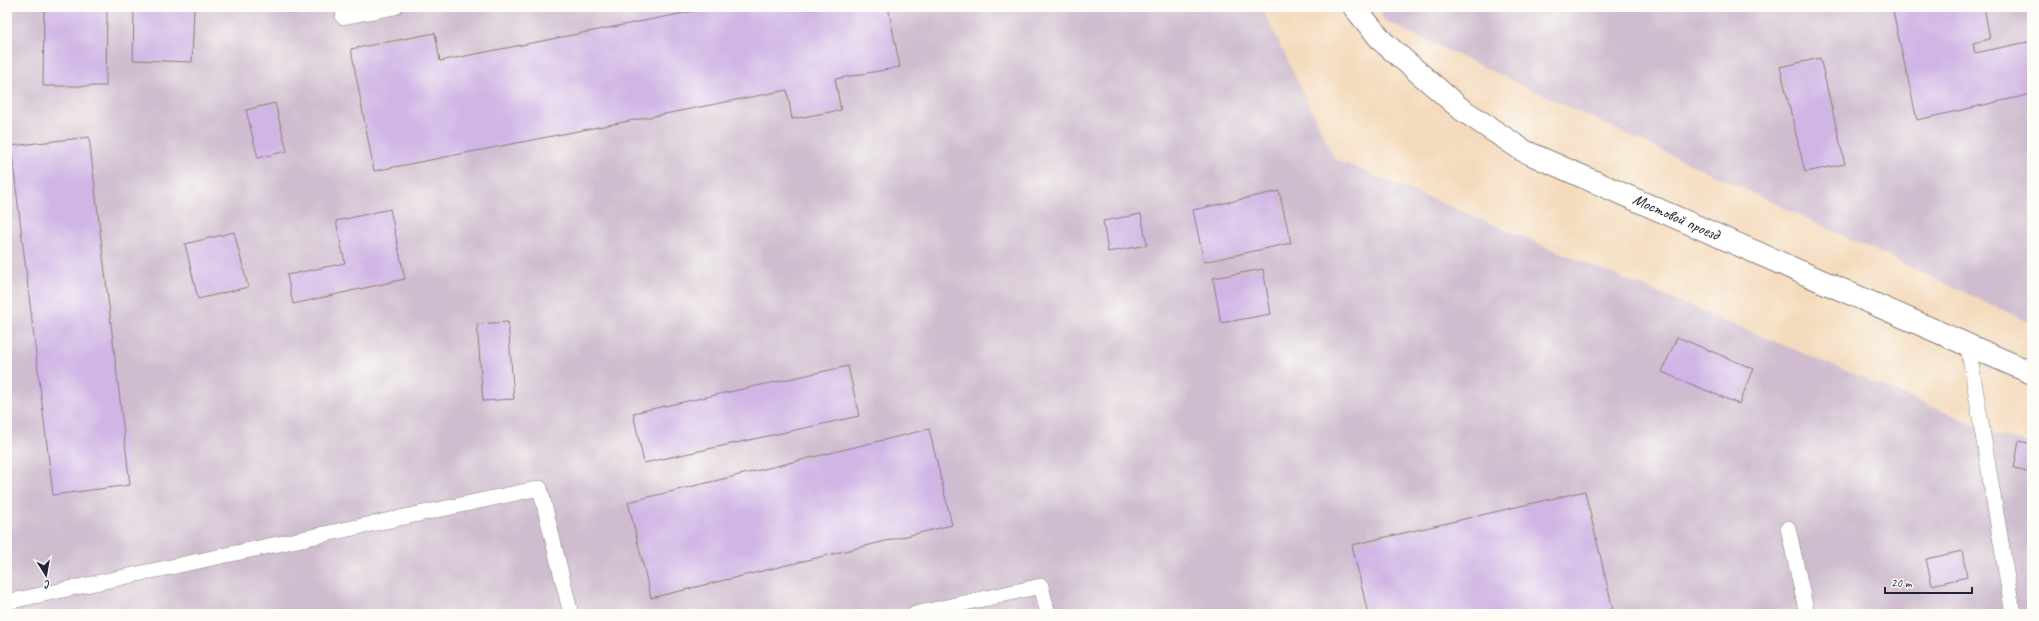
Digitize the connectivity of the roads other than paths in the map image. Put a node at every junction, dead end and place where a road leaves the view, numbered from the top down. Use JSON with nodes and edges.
{"nodes":[{"id":1,"x":395,"y":7,"type":"edge"},
{"id":2,"x":1354,"y":7,"type":"edge"},
{"id":3,"x":342,"y":17,"type":"dead end"},
{"id":4,"x":1968,"y":346,"type":"junction"},
{"id":5,"x":2032,"y":373,"type":"edge"},
{"id":6,"x":1788,"y":528,"type":"dead end"},
{"id":7,"x":7,"y":602,"type":"edge"},
{"id":8,"x":571,"y":614,"type":"edge"},
{"id":9,"x":914,"y":614,"type":"edge"},
{"id":10,"x":1048,"y":614,"type":"edge"},
{"id":11,"x":1807,"y":614,"type":"edge"},
{"id":12,"x":2014,"y":614,"type":"edge"}],
"edges":[{"from":1,"to":3,"type":"lane"},
{"from":2,"to":4,"type":"street","name":"Мостовой проезд"},
{"from":4,"to":5,"type":"street","name":"Мостовой проезд"},
{"from":4,"to":12,"type":"lane"},
{"from":6,"to":11,"type":"lane"},
{"from":7,"to":8,"type":"lane"},
{"from":9,"to":10,"type":"lane"}]}
